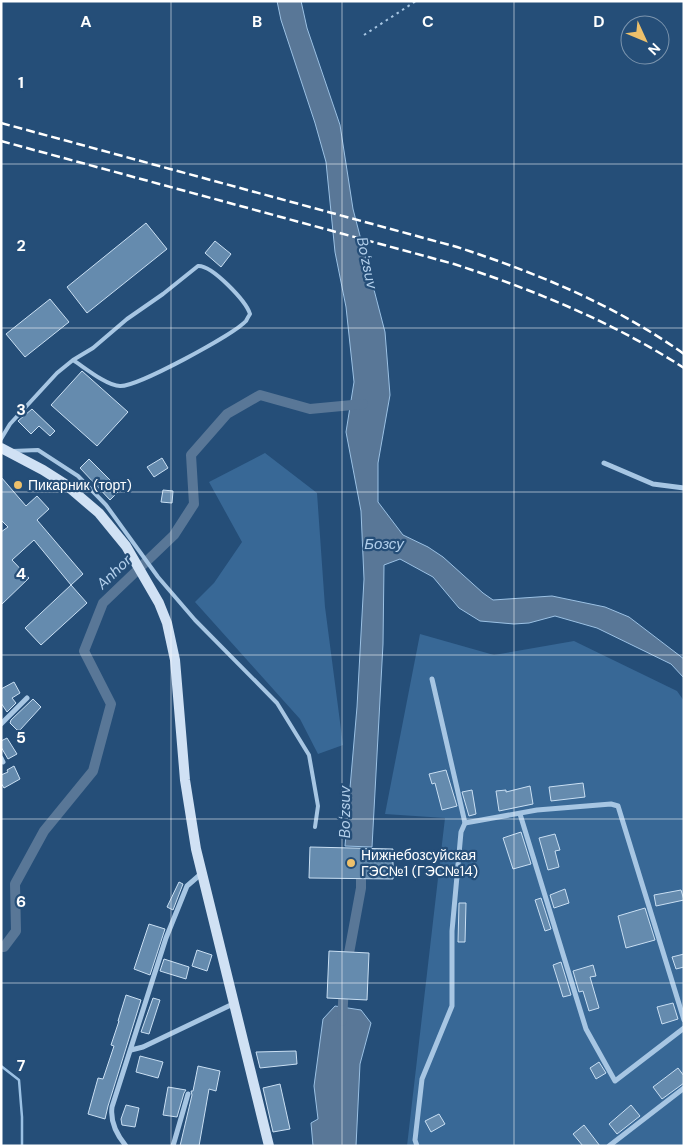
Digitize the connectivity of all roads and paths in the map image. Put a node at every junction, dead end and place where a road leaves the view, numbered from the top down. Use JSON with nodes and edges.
{"nodes":[{"id":1,"x":416,"y":1,"type":"edge"},
{"id":2,"x":364,"y":35,"type":"dead end"},
{"id":3,"x":73,"y":360,"type":"junction"},
{"id":4,"x":1,"y":439,"type":"edge"},
{"id":5,"x":5,"y":449,"type":"edge"},
{"id":6,"x":604,"y":463,"type":"dead end"},
{"id":7,"x":684,"y":488,"type":"edge"},
{"id":8,"x":129,"y":543,"type":"junction"},
{"id":9,"x":432,"y":679,"type":"dead end"},
{"id":10,"x":27,"y":698,"type":"dead end"},
{"id":11,"x":1,"y":724,"type":"edge"},
{"id":12,"x":520,"y":814,"type":"junction"},
{"id":13,"x":465,"y":823,"type":"junction"},
{"id":14,"x":315,"y":827,"type":"dead end"},
{"id":15,"x":202,"y":873,"type":"junction"},
{"id":16,"x":235,"y":1003,"type":"junction"},
{"id":17,"x":684,"y":1020,"type":"edge"},
{"id":18,"x":684,"y":1028,"type":"edge"},
{"id":19,"x":131,"y":1050,"type":"junction"},
{"id":20,"x":684,"y":1088,"type":"edge"},
{"id":21,"x":188,"y":1094,"type":"dead end"},
{"id":22,"x":126,"y":1146,"type":"edge"},
{"id":23,"x":173,"y":1146,"type":"edge"},
{"id":24,"x":268,"y":1146,"type":"edge"},
{"id":25,"x":417,"y":1146,"type":"edge"},
{"id":26,"x":609,"y":1146,"type":"edge"}],
"edges":[{"from":1,"to":2,"type":"path"},
{"from":3,"to":3,"type":"lane"},
{"from":3,"to":4,"type":"lane"},
{"from":5,"to":8,"type":"main road"},
{"from":5,"to":8,"type":"lane"},
{"from":6,"to":7,"type":"street"},
{"from":8,"to":14,"type":"lane"},
{"from":8,"to":15,"type":"main road"},
{"from":9,"to":13,"type":"street"},
{"from":10,"to":11,"type":"street"},
{"from":12,"to":13,"type":"street"},
{"from":12,"to":17,"type":"street"},
{"from":12,"to":18,"type":"street"},
{"from":13,"to":25,"type":"street"},
{"from":15,"to":16,"type":"main road"},
{"from":15,"to":19,"type":"street"},
{"from":16,"to":19,"type":"street"},
{"from":16,"to":24,"type":"main road"},
{"from":19,"to":22,"type":"street"},
{"from":20,"to":26,"type":"street"},
{"from":21,"to":23,"type":"street"}]}
